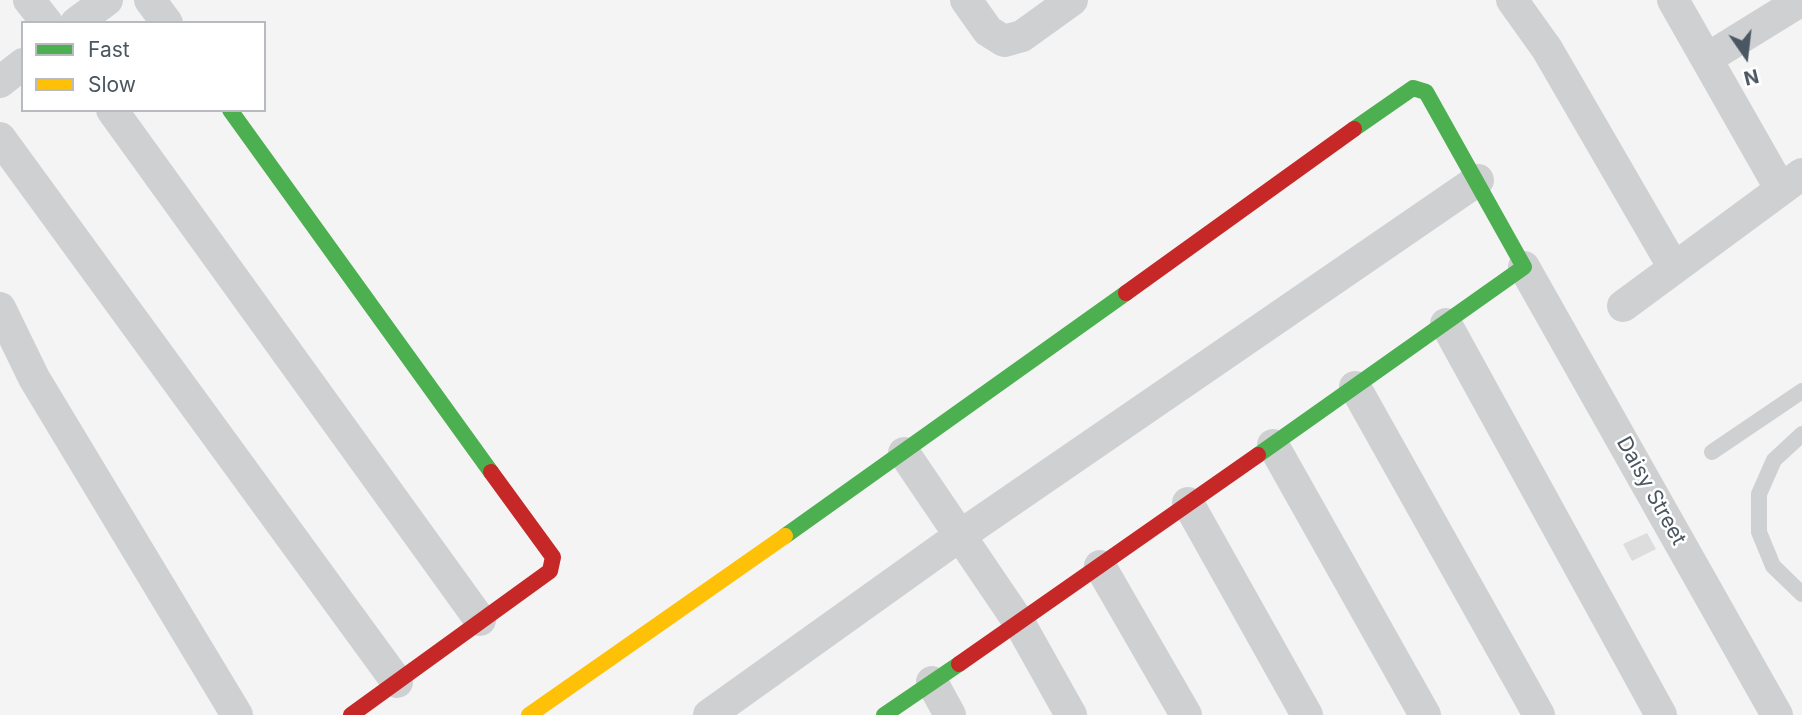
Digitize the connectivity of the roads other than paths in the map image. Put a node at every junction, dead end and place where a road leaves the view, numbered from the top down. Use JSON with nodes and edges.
{"nodes":[{"id":1,"x":29,"y":0,"type":"edge"},
{"id":2,"x":107,"y":0,"type":"edge"},
{"id":3,"x":150,"y":0,"type":"edge"},
{"id":4,"x":966,"y":0,"type":"edge"},
{"id":5,"x":1072,"y":0,"type":"edge"},
{"id":6,"x":1512,"y":0,"type":"edge"},
{"id":7,"x":1673,"y":0,"type":"edge"},
{"id":8,"x":1802,"y":0,"type":"edge"},
{"id":9,"x":45,"y":21,"type":"edge"},
{"id":10,"x":79,"y":21,"type":"edge"},
{"id":11,"x":166,"y":21,"type":"edge"},
{"id":12,"x":1708,"y":58,"type":"junction"},
{"id":13,"x":21,"y":66,"type":"edge"},
{"id":14,"x":0,"y":82,"type":"edge"},
{"id":15,"x":113,"y":112,"type":"edge"},
{"id":16,"x":231,"y":112,"type":"edge"},
{"id":17,"x":0,"y":138,"type":"edge"},
{"id":18,"x":1478,"y":180,"type":"junction"},
{"id":19,"x":1791,"y":181,"type":"edge"},
{"id":20,"x":1524,"y":267,"type":"junction"},
{"id":21,"x":1674,"y":268,"type":"junction"},
{"id":22,"x":1623,"y":306,"type":"dead end"},
{"id":23,"x":0,"y":308,"type":"edge"},
{"id":24,"x":1446,"y":324,"type":"junction"},
{"id":25,"x":1355,"y":387,"type":"junction"},
{"id":26,"x":1802,"y":391,"type":"edge"},
{"id":27,"x":1802,"y":434,"type":"edge"},
{"id":28,"x":1273,"y":444,"type":"junction"},
{"id":29,"x":1712,"y":452,"type":"dead end"},
{"id":30,"x":904,"y":453,"type":"junction"},
{"id":31,"x":1188,"y":503,"type":"junction"},
{"id":32,"x":958,"y":537,"type":"junction"},
{"id":33,"x":1100,"y":566,"type":"junction"},
{"id":34,"x":1802,"y":594,"type":"edge"},
{"id":35,"x":480,"y":620,"type":"junction"},
{"id":36,"x":1020,"y":624,"type":"junction"},
{"id":37,"x":397,"y":682,"type":"junction"},
{"id":38,"x":932,"y":682,"type":"junction"},
{"id":39,"x":237,"y":715,"type":"edge"},
{"id":40,"x":351,"y":715,"type":"edge"},
{"id":41,"x":528,"y":715,"type":"edge"},
{"id":42,"x":709,"y":715,"type":"edge"},
{"id":43,"x":884,"y":715,"type":"edge"},
{"id":44,"x":950,"y":715,"type":"edge"},
{"id":45,"x":1071,"y":715,"type":"edge"},
{"id":46,"x":1186,"y":715,"type":"edge"},
{"id":47,"x":1307,"y":715,"type":"edge"},
{"id":48,"x":1425,"y":715,"type":"edge"},
{"id":49,"x":1539,"y":715,"type":"edge"},
{"id":50,"x":1661,"y":715,"type":"edge"},
{"id":51,"x":1777,"y":715,"type":"edge"}],
"edges":[{"from":1,"to":9,"type":"street"},
{"from":2,"to":10,"type":"street"},
{"from":3,"to":11,"type":"street"},
{"from":4,"to":5,"type":"street"},
{"from":6,"to":21,"type":"street"},
{"from":7,"to":12,"type":"street"},
{"from":8,"to":12,"type":"street"},
{"from":12,"to":19,"type":"street"},
{"from":13,"to":14,"type":"street"},
{"from":15,"to":35,"type":"street"},
{"from":16,"to":35,"type":"street"},
{"from":17,"to":37,"type":"street"},
{"from":18,"to":20,"type":"street"},
{"from":18,"to":30,"type":"street"},
{"from":18,"to":32,"type":"street"},
{"from":19,"to":21,"type":"street"},
{"from":20,"to":24,"type":"street"},
{"from":20,"to":51,"type":"street","name":"Daisy Street"},
{"from":21,"to":22,"type":"street"},
{"from":23,"to":39,"type":"street"},
{"from":24,"to":25,"type":"street"},
{"from":24,"to":50,"type":"street"},
{"from":25,"to":28,"type":"street"},
{"from":25,"to":49,"type":"street"},
{"from":26,"to":29,"type":"lane"},
{"from":27,"to":34,"type":"lane"},
{"from":28,"to":31,"type":"street"},
{"from":28,"to":48,"type":"street"},
{"from":30,"to":32,"type":"street"},
{"from":30,"to":41,"type":"street"},
{"from":31,"to":33,"type":"street"},
{"from":31,"to":47,"type":"street"},
{"from":32,"to":36,"type":"street"},
{"from":32,"to":42,"type":"street"},
{"from":33,"to":36,"type":"street"},
{"from":33,"to":46,"type":"street"},
{"from":35,"to":37,"type":"street"},
{"from":36,"to":38,"type":"street"},
{"from":36,"to":45,"type":"street"},
{"from":37,"to":40,"type":"street"},
{"from":38,"to":43,"type":"street"},
{"from":38,"to":44,"type":"street"}]}
